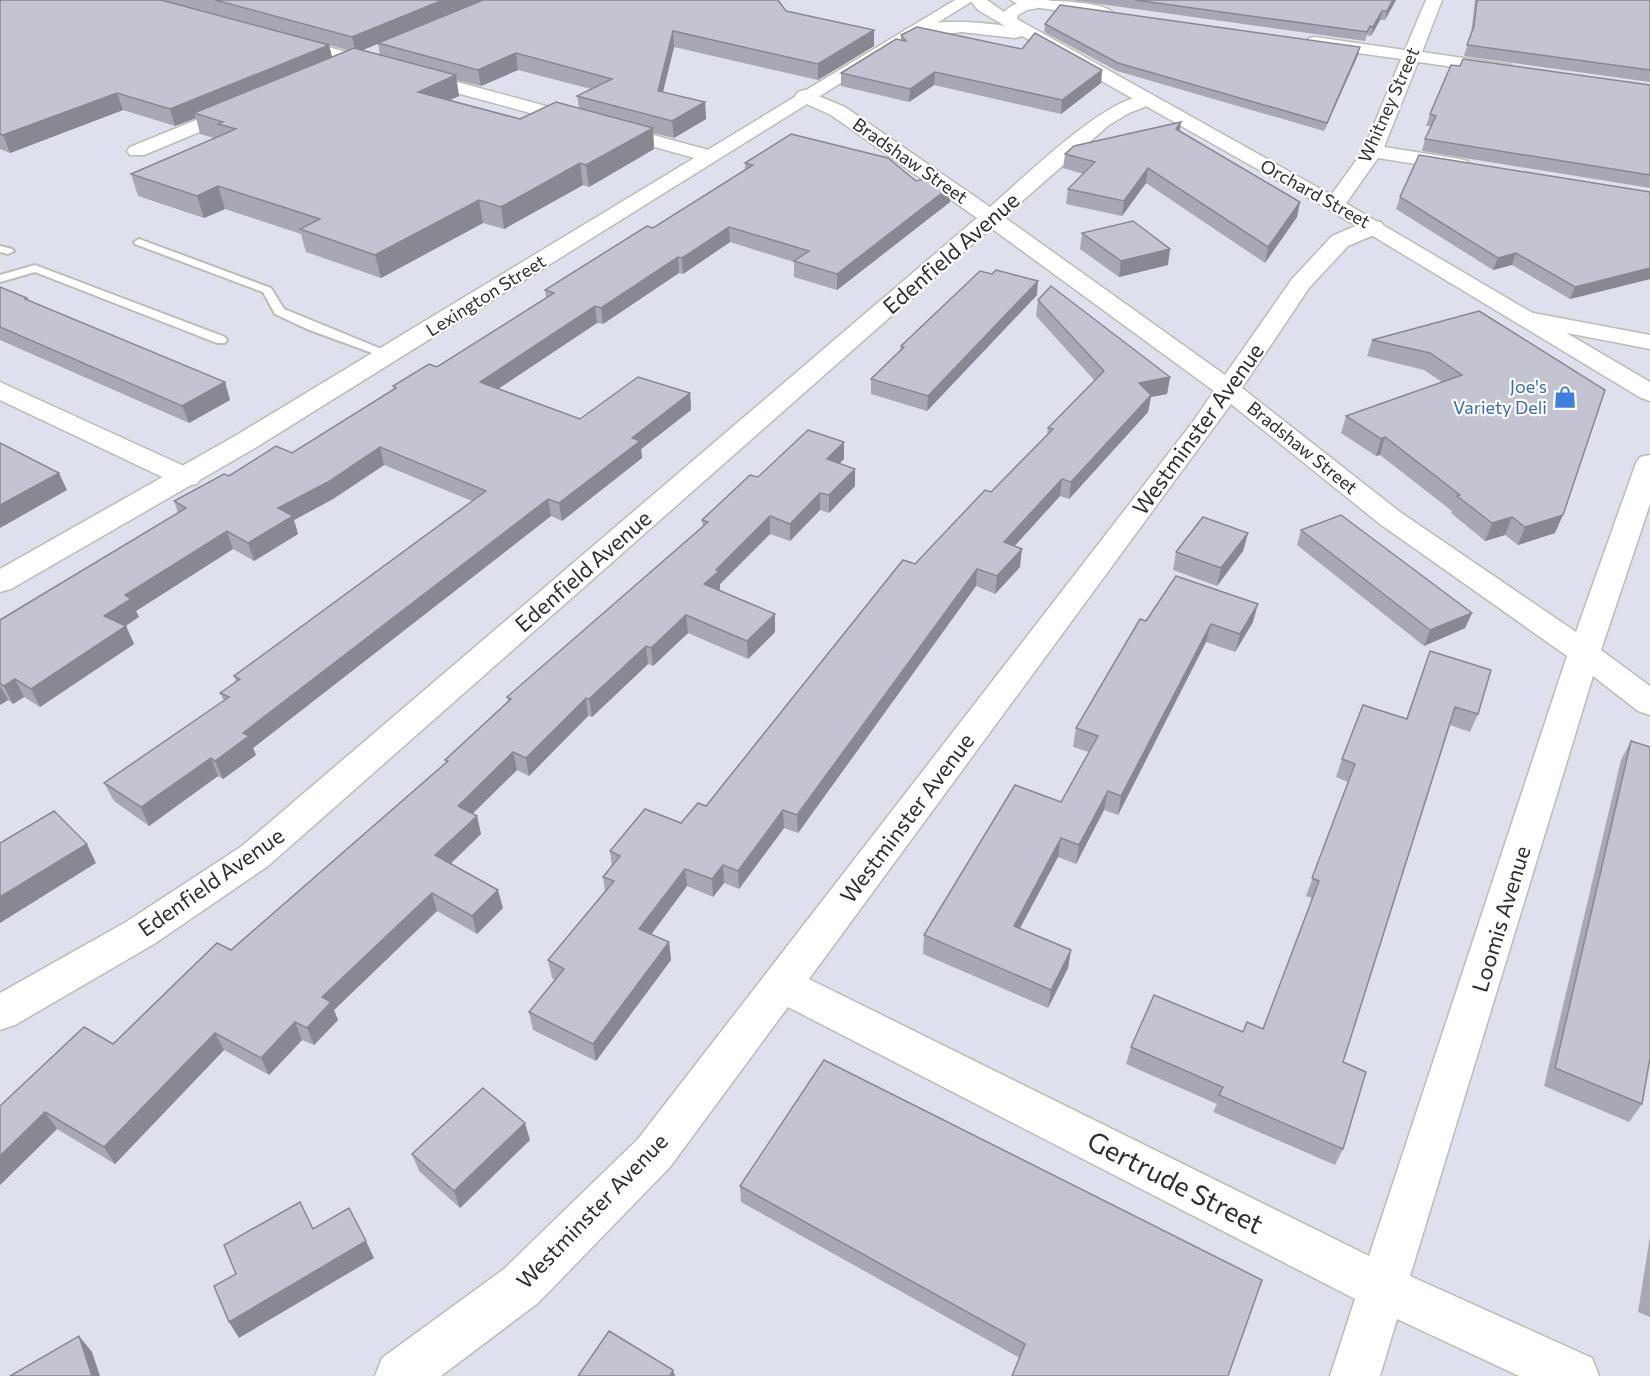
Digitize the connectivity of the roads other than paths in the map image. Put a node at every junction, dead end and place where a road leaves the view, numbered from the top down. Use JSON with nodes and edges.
{"nodes":[{"id":1,"x":966,"y":0,"type":"edge"},
{"id":2,"x":978,"y":0,"type":"edge"},
{"id":3,"x":1019,"y":0,"type":"edge"},
{"id":4,"x":1434,"y":0,"type":"edge"},
{"id":5,"x":1043,"y":3,"type":"junction"},
{"id":6,"x":1126,"y":15,"type":"edge"},
{"id":7,"x":1008,"y":21,"type":"junction"},
{"id":8,"x":910,"y":33,"type":"junction"},
{"id":9,"x":267,"y":36,"type":"edge"},
{"id":10,"x":1035,"y":38,"type":"junction"},
{"id":11,"x":1303,"y":40,"type":"edge"},
{"id":12,"x":387,"y":47,"type":"edge"},
{"id":13,"x":1412,"y":56,"type":"junction"},
{"id":14,"x":356,"y":60,"type":"junction"},
{"id":15,"x":331,"y":70,"type":"edge"},
{"id":16,"x":1520,"y":71,"type":"edge"},
{"id":17,"x":804,"y":96,"type":"junction"},
{"id":18,"x":1145,"y":100,"type":"junction"},
{"id":19,"x":255,"y":102,"type":"edge"},
{"id":20,"x":137,"y":151,"type":"dead end"},
{"id":21,"x":1373,"y":151,"type":"junction"},
{"id":22,"x":709,"y":156,"type":"junction"},
{"id":23,"x":1474,"y":168,"type":"edge"},
{"id":24,"x":1335,"y":205,"type":"junction"},
{"id":25,"x":991,"y":218,"type":"junction"},
{"id":26,"x":1373,"y":227,"type":"junction"},
{"id":27,"x":139,"y":242,"type":"dead end"},
{"id":28,"x":0,"y":279,"type":"edge"},
{"id":29,"x":1528,"y":319,"type":"junction"},
{"id":30,"x":221,"y":340,"type":"dead end"},
{"id":31,"x":1650,"y":342,"type":"edge"},
{"id":32,"x":390,"y":356,"type":"junction"},
{"id":33,"x":0,"y":390,"type":"edge"},
{"id":34,"x":1229,"y":390,"type":"junction"},
{"id":35,"x":1650,"y":393,"type":"edge"},
{"id":36,"x":1650,"y":463,"type":"edge"},
{"id":37,"x":187,"y":478,"type":"junction"},
{"id":38,"x":0,"y":582,"type":"edge"},
{"id":39,"x":1584,"y":652,"type":"junction"},
{"id":40,"x":1650,"y":703,"type":"edge"},
{"id":41,"x":780,"y":984,"type":"junction"},
{"id":42,"x":0,"y":1013,"type":"edge"},
{"id":43,"x":1383,"y":1288,"type":"junction"},
{"id":44,"x":400,"y":1376,"type":"edge"},
{"id":45,"x":1355,"y":1376,"type":"edge"},
{"id":46,"x":1574,"y":1376,"type":"edge"}],
"edges":[{"from":1,"to":8,"type":"street","name":"Lexington Street"},
{"from":2,"to":7,"type":"street","name":"Orchard Street"},
{"from":3,"to":5,"type":"street"},
{"from":4,"to":13,"type":"street","name":"Whitney Street"},
{"from":5,"to":6,"type":"street"},
{"from":5,"to":7,"type":"street"},
{"from":7,"to":10,"type":"street","name":"Orchard Street"},
{"from":8,"to":10,"type":"street"},
{"from":8,"to":17,"type":"street","name":"Lexington Street"},
{"from":9,"to":14,"type":"street"},
{"from":10,"to":18,"type":"street","name":"Orchard Street"},
{"from":11,"to":13,"type":"street"},
{"from":12,"to":14,"type":"street"},
{"from":13,"to":16,"type":"street"},
{"from":13,"to":21,"type":"street","name":"Whitney Street"},
{"from":14,"to":15,"type":"street"},
{"from":14,"to":22,"type":"street"},
{"from":17,"to":22,"type":"street","name":"Lexington Street"},
{"from":17,"to":25,"type":"street","name":"Bradshaw Street"},
{"from":18,"to":24,"type":"street","name":"Orchard Street"},
{"from":18,"to":25,"type":"street","name":"Edenfield Avenue"},
{"from":19,"to":20,"type":"street"},
{"from":21,"to":23,"type":"street"},
{"from":21,"to":24,"type":"street","name":"Whitney Street"},
{"from":22,"to":32,"type":"street","name":"Lexington Street"},
{"from":24,"to":26,"type":"street","name":"Orchard Street"},
{"from":25,"to":34,"type":"street","name":"Bradshaw Street"},
{"from":25,"to":42,"type":"street","name":"Edenfield Avenue"},
{"from":26,"to":29,"type":"street","name":"Orchard Street"},
{"from":26,"to":34,"type":"street","name":"Westminster Avenue"},
{"from":27,"to":32,"type":"lane"},
{"from":28,"to":30,"type":"lane"},
{"from":29,"to":31,"type":"street"},
{"from":29,"to":35,"type":"street","name":"Orchard Street"},
{"from":32,"to":37,"type":"street","name":"Lexington Street"},
{"from":33,"to":37,"type":"street"},
{"from":34,"to":39,"type":"street","name":"Bradshaw Street"},
{"from":34,"to":41,"type":"street","name":"Westminster Avenue"},
{"from":36,"to":39,"type":"street","name":"Loomis Avenue"},
{"from":37,"to":38,"type":"street","name":"Lexington Street"},
{"from":39,"to":40,"type":"street","name":"Bradshaw Street"},
{"from":39,"to":43,"type":"street","name":"Loomis Avenue"},
{"from":41,"to":43,"type":"street","name":"Gertrude Street"},
{"from":41,"to":44,"type":"street","name":"Westminster Avenue"},
{"from":43,"to":45,"type":"street","name":"Loomis Avenue"},
{"from":43,"to":46,"type":"street","name":"Gertrude Street"}]}
